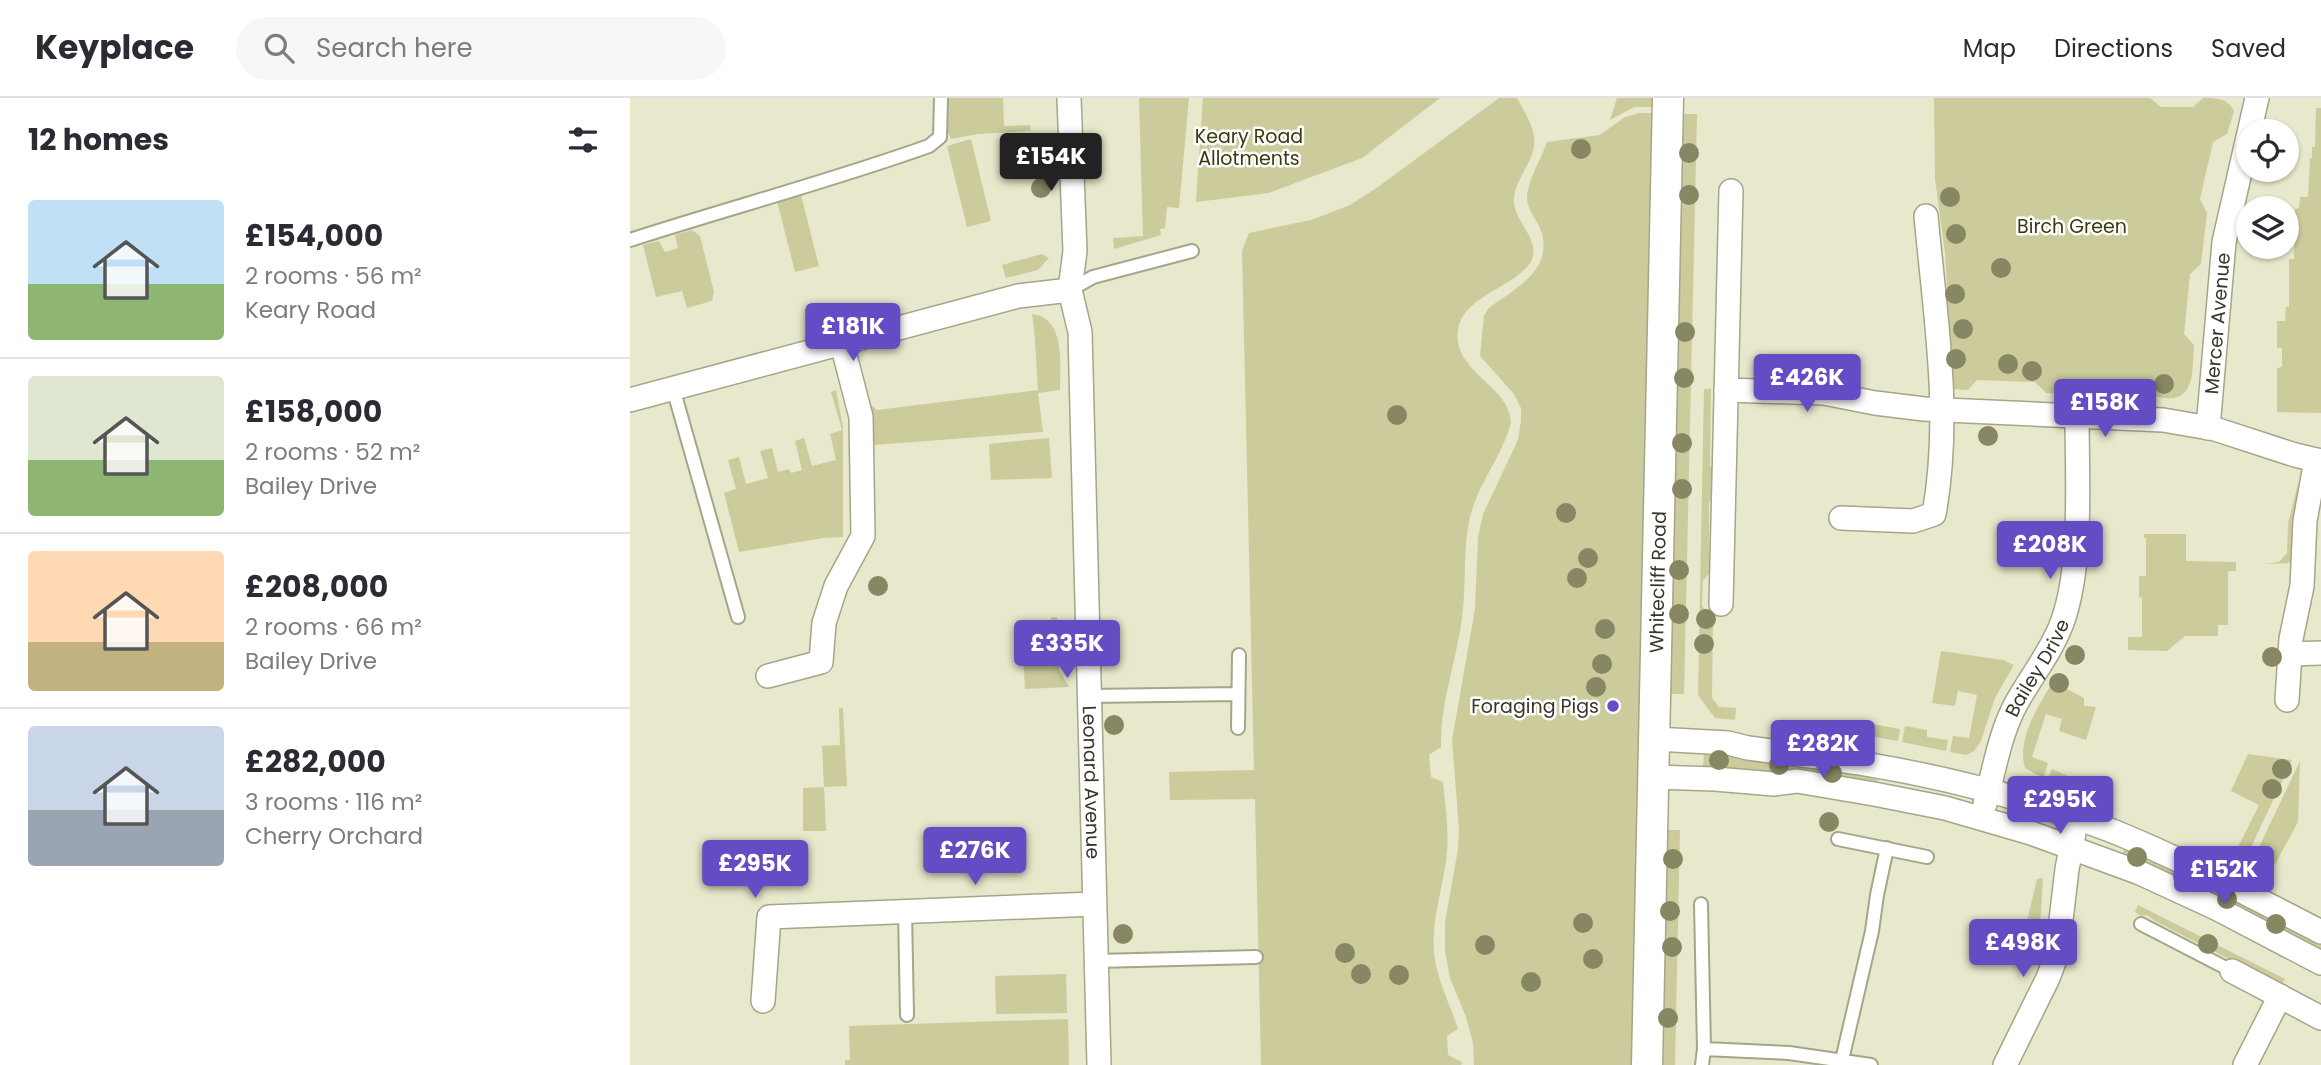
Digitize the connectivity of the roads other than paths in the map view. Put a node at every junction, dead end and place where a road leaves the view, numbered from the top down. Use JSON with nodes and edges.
{"nodes":[{"id":1,"x":941,"y":98,"type":"edge"},
{"id":2,"x":1069,"y":98,"type":"edge"},
{"id":3,"x":1668,"y":98,"type":"edge"},
{"id":4,"x":2257,"y":98,"type":"edge"},
{"id":5,"x":1731,"y":191,"type":"dead end"},
{"id":6,"x":1926,"y":216,"type":"dead end"},
{"id":7,"x":630,"y":240,"type":"edge"},
{"id":8,"x":1192,"y":251,"type":"dead end"},
{"id":9,"x":1070,"y":290,"type":"junction"},
{"id":10,"x":842,"y":344,"type":"junction"},
{"id":11,"x":673,"y":388,"type":"junction"},
{"id":12,"x":1726,"y":390,"type":"junction"},
{"id":13,"x":630,"y":400,"type":"edge"},
{"id":14,"x":1941,"y":410,"type":"junction"},
{"id":15,"x":2077,"y":416,"type":"junction"},
{"id":16,"x":2208,"y":428,"type":"junction"},
{"id":17,"x":2319,"y":460,"type":"edge"},
{"id":18,"x":1841,"y":517,"type":"dead end"},
{"id":19,"x":1721,"y":604,"type":"dead end"},
{"id":20,"x":738,"y":617,"type":"dead end"},
{"id":21,"x":2321,"y":653,"type":"edge"},
{"id":22,"x":2289,"y":654,"type":"junction"},
{"id":23,"x":1239,"y":655,"type":"dead end"},
{"id":24,"x":768,"y":676,"type":"dead end"},
{"id":25,"x":1237,"y":694,"type":"junction"},
{"id":26,"x":1089,"y":696,"type":"junction"},
{"id":27,"x":2287,"y":702,"type":"dead end"},
{"id":28,"x":1237,"y":728,"type":"dead end"},
{"id":29,"x":1655,"y":739,"type":"junction"},
{"id":30,"x":1654,"y":777,"type":"junction"},
{"id":31,"x":1989,"y":792,"type":"junction"},
{"id":32,"x":2035,"y":805,"type":"junction"},
{"id":33,"x":1981,"y":818,"type":"junction"},
{"id":34,"x":1838,"y":839,"type":"dead end"},
{"id":35,"x":2070,"y":847,"type":"junction"},
{"id":36,"x":1887,"y":848,"type":"junction"},
{"id":37,"x":1927,"y":857,"type":"dead end"},
{"id":38,"x":1094,"y":904,"type":"junction"},
{"id":39,"x":1701,"y":904,"type":"dead end"},
{"id":40,"x":905,"y":911,"type":"junction"},
{"id":41,"x":2141,"y":924,"type":"dead end"},
{"id":42,"x":2321,"y":932,"type":"edge"},
{"id":43,"x":1256,"y":957,"type":"dead end"},
{"id":44,"x":1097,"y":961,"type":"junction"},
{"id":45,"x":2321,"y":963,"type":"edge"},
{"id":46,"x":2232,"y":971,"type":"joint"},
{"id":47,"x":2280,"y":996,"type":"junction"},
{"id":48,"x":763,"y":1001,"type":"dead end"},
{"id":49,"x":908,"y":1015,"type":"dead end"},
{"id":50,"x":2321,"y":1018,"type":"edge"},
{"id":51,"x":1704,"y":1049,"type":"junction"},
{"id":52,"x":1842,"y":1060,"type":"junction"},
{"id":53,"x":1099,"y":1065,"type":"edge"},
{"id":54,"x":1647,"y":1065,"type":"edge"},
{"id":55,"x":1702,"y":1065,"type":"edge"},
{"id":56,"x":1871,"y":1065,"type":"edge"},
{"id":57,"x":2005,"y":1065,"type":"edge"},
{"id":58,"x":2245,"y":1065,"type":"edge"}],
"edges":[{"from":1,"to":7,"type":"lane"},
{"from":2,"to":9,"type":"street"},
{"from":3,"to":29,"type":"street","name":"Whitecliff Road"},
{"from":4,"to":16,"type":"street","name":"Mercer Avenue"},
{"from":5,"to":12,"type":"street"},
{"from":6,"to":14,"type":"street"},
{"from":8,"to":9,"type":"lane"},
{"from":9,"to":10,"type":"street"},
{"from":9,"to":26,"type":"street","name":"Leonard Avenue"},
{"from":10,"to":11,"type":"street"},
{"from":10,"to":24,"type":"street"},
{"from":11,"to":13,"type":"street"},
{"from":11,"to":20,"type":"lane"},
{"from":12,"to":14,"type":"street"},
{"from":12,"to":19,"type":"street"},
{"from":14,"to":15,"type":"street"},
{"from":14,"to":18,"type":"street"},
{"from":15,"to":16,"type":"street"},
{"from":15,"to":31,"type":"street","name":"Bailey Drive"},
{"from":16,"to":17,"type":"street"},
{"from":17,"to":22,"type":"street"},
{"from":21,"to":22,"type":"street"},
{"from":22,"to":27,"type":"street"},
{"from":23,"to":25,"type":"lane"},
{"from":25,"to":26,"type":"lane"},
{"from":25,"to":28,"type":"lane"},
{"from":26,"to":38,"type":"street","name":"Leonard Avenue"},
{"from":29,"to":30,"type":"street","name":"Whitecliff Road"},
{"from":29,"to":31,"type":"street"},
{"from":30,"to":33,"type":"street"},
{"from":30,"to":54,"type":"street","name":"Whitecliff Road"},
{"from":31,"to":32,"type":"street"},
{"from":31,"to":33,"type":"street","name":"Bailey Drive"},
{"from":32,"to":35,"type":"street"},
{"from":32,"to":42,"type":"street"},
{"from":33,"to":35,"type":"street"},
{"from":34,"to":36,"type":"lane"},
{"from":35,"to":45,"type":"street"},
{"from":35,"to":57,"type":"street"},
{"from":36,"to":37,"type":"lane"},
{"from":36,"to":52,"type":"lane"},
{"from":38,"to":40,"type":"street"},
{"from":38,"to":44,"type":"street","name":"Leonard Avenue"},
{"from":39,"to":51,"type":"lane"},
{"from":40,"to":48,"type":"street"},
{"from":40,"to":49,"type":"lane"},
{"from":41,"to":46,"type":"lane"},
{"from":43,"to":44,"type":"lane"},
{"from":44,"to":53,"type":"street","name":"Leonard Avenue"},
{"from":46,"to":47,"type":"street"},
{"from":47,"to":50,"type":"street"},
{"from":47,"to":58,"type":"street"},
{"from":51,"to":52,"type":"lane"},
{"from":51,"to":55,"type":"lane"},
{"from":52,"to":56,"type":"lane"}]}
